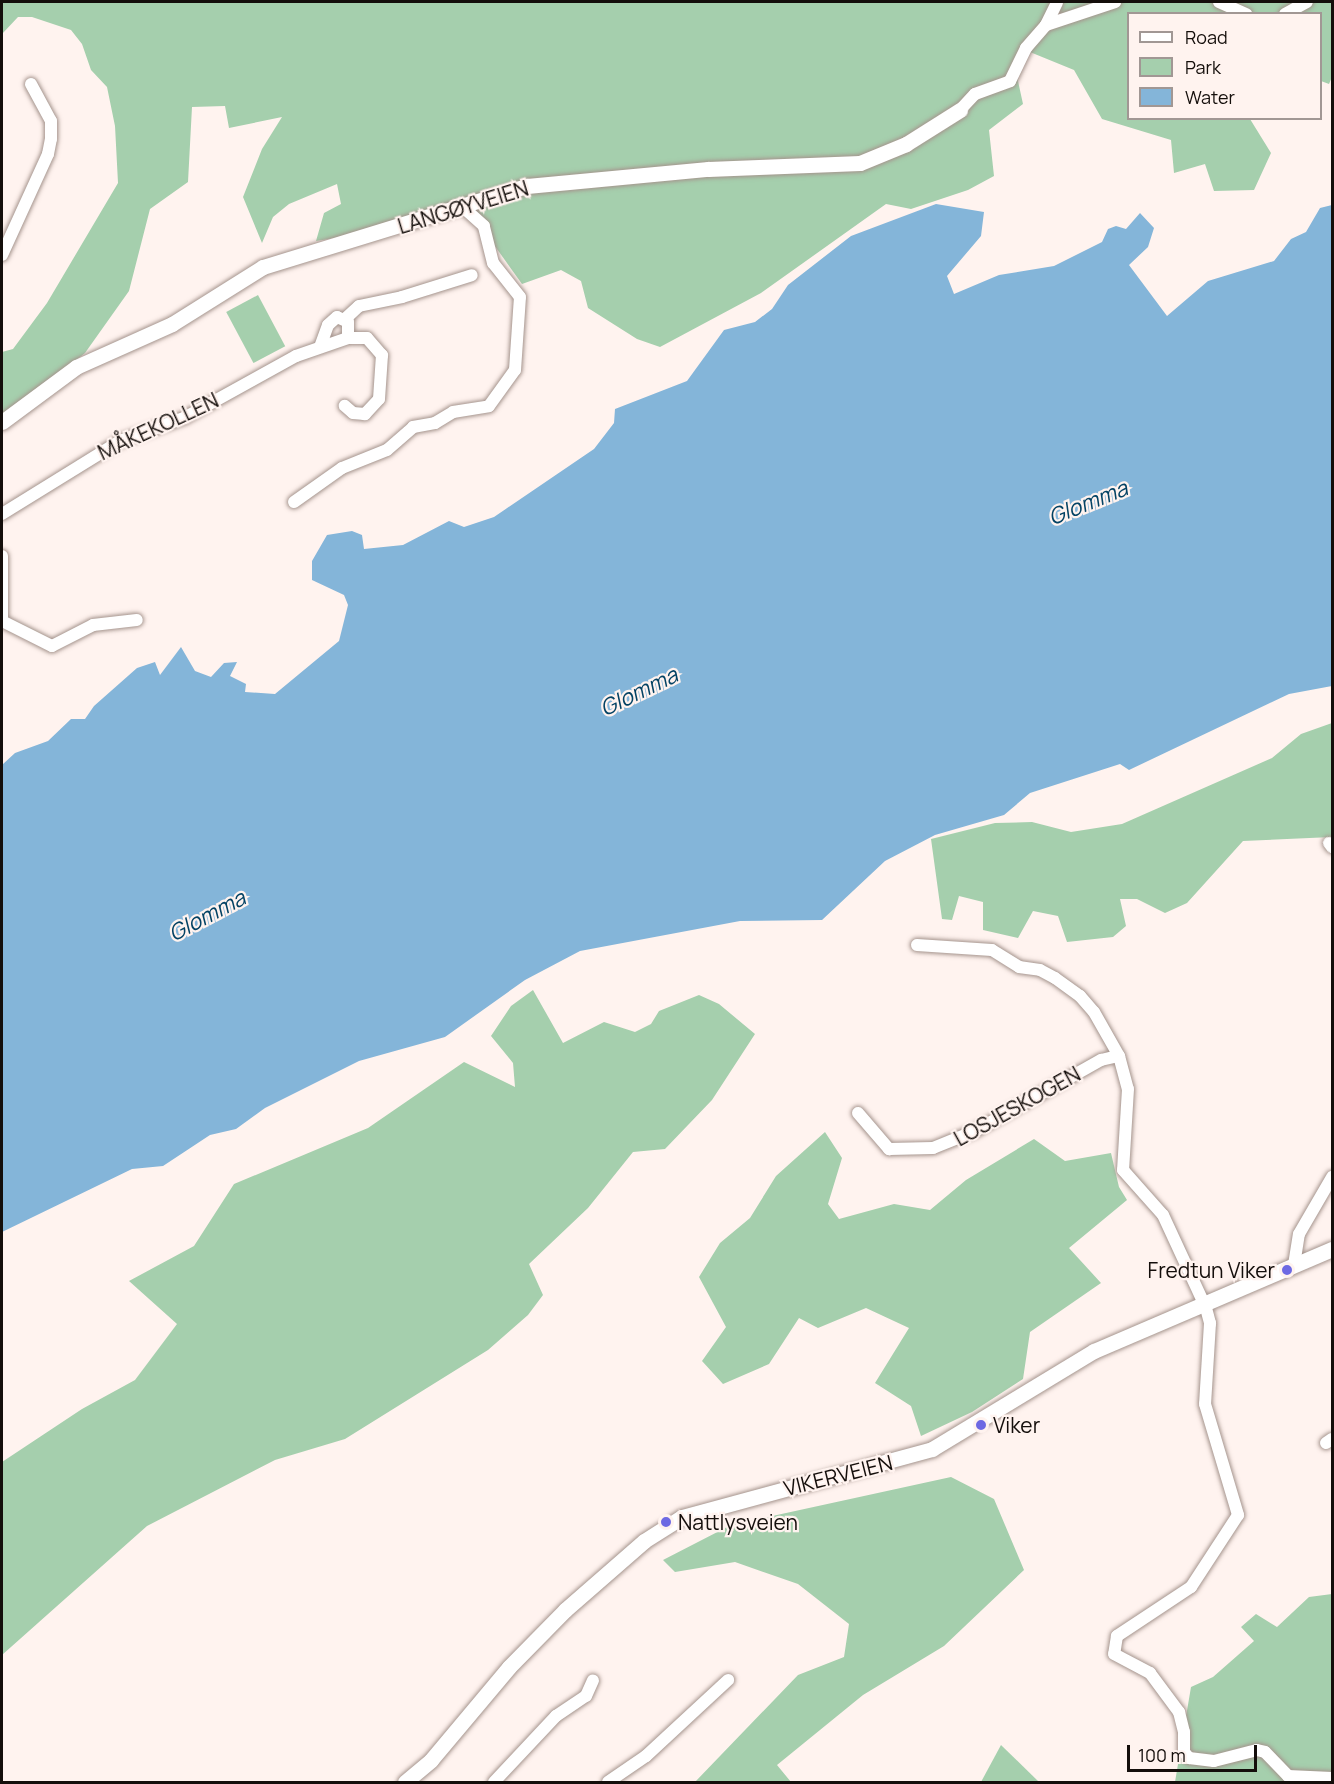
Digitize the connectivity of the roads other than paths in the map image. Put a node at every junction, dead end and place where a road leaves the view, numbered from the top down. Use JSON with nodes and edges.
{"nodes":[{"id":1,"x":1057,"y":2,"type":"edge"},
{"id":2,"x":1115,"y":2,"type":"edge"},
{"id":3,"x":1219,"y":2,"type":"edge"},
{"id":4,"x":1307,"y":2,"type":"edge"},
{"id":5,"x":1242,"y":12,"type":"edge"},
{"id":6,"x":1289,"y":12,"type":"edge"},
{"id":7,"x":1046,"y":25,"type":"junction"},
{"id":8,"x":31,"y":84,"type":"dead end"},
{"id":9,"x":960,"y":110,"type":"joint"},
{"id":10,"x":462,"y":206,"type":"junction"},
{"id":11,"x":2,"y":255,"type":"edge"},
{"id":12,"x":472,"y":274,"type":"dead end"},
{"id":13,"x":345,"y":319,"type":"junction"},
{"id":14,"x":348,"y":338,"type":"junction"},
{"id":15,"x":320,"y":347,"type":"junction"},
{"id":16,"x":345,"y":406,"type":"dead end"},
{"id":17,"x":2,"y":422,"type":"edge"},
{"id":18,"x":294,"y":502,"type":"dead end"},
{"id":19,"x":2,"y":514,"type":"edge"},
{"id":20,"x":2,"y":556,"type":"edge"},
{"id":21,"x":2,"y":620,"type":"edge"},
{"id":22,"x":137,"y":620,"type":"dead end"},
{"id":23,"x":917,"y":945,"type":"dead end"},
{"id":24,"x":1119,"y":1056,"type":"junction"},
{"id":25,"x":858,"y":1113,"type":"dead end"},
{"id":26,"x":1332,"y":1177,"type":"edge"},
{"id":27,"x":1332,"y":1249,"type":"edge"},
{"id":28,"x":1294,"y":1265,"type":"junction"},
{"id":29,"x":1204,"y":1302,"type":"junction"},
{"id":30,"x":593,"y":1680,"type":"dead end"},
{"id":31,"x":728,"y":1680,"type":"dead end"},
{"id":32,"x":1332,"y":1778,"type":"edge"},
{"id":33,"x":405,"y":1782,"type":"edge"},
{"id":34,"x":494,"y":1782,"type":"edge"},
{"id":35,"x":608,"y":1782,"type":"edge"}],
"edges":[{"from":1,"to":7,"type":"street"},
{"from":2,"to":7,"type":"street"},
{"from":3,"to":5,"type":"street"},
{"from":4,"to":6,"type":"street"},
{"from":7,"to":9,"type":"street"},
{"from":8,"to":11,"type":"street"},
{"from":9,"to":10,"type":"main road","name":"LANGØYVEIEN"},
{"from":10,"to":17,"type":"main road","name":"LANGØYVEIEN"},
{"from":10,"to":18,"type":"street"},
{"from":12,"to":13,"type":"street"},
{"from":13,"to":14,"type":"street"},
{"from":13,"to":15,"type":"street"},
{"from":14,"to":15,"type":"street","name":"MÅKEKOLLEN"},
{"from":14,"to":16,"type":"street"},
{"from":15,"to":19,"type":"street","name":"MÅKEKOLLEN"},
{"from":20,"to":21,"type":"street"},
{"from":21,"to":22,"type":"street"},
{"from":23,"to":24,"type":"street"},
{"from":24,"to":25,"type":"street","name":"LOSJESKOGEN"},
{"from":24,"to":29,"type":"street"},
{"from":26,"to":28,"type":"street"},
{"from":27,"to":28,"type":"main road","name":"VIKERVEIEN"},
{"from":28,"to":29,"type":"main road","name":"VIKERVEIEN"},
{"from":29,"to":32,"type":"street"},
{"from":29,"to":33,"type":"main road","name":"VIKERVEIEN"},
{"from":30,"to":34,"type":"street"},
{"from":31,"to":35,"type":"street"}]}
